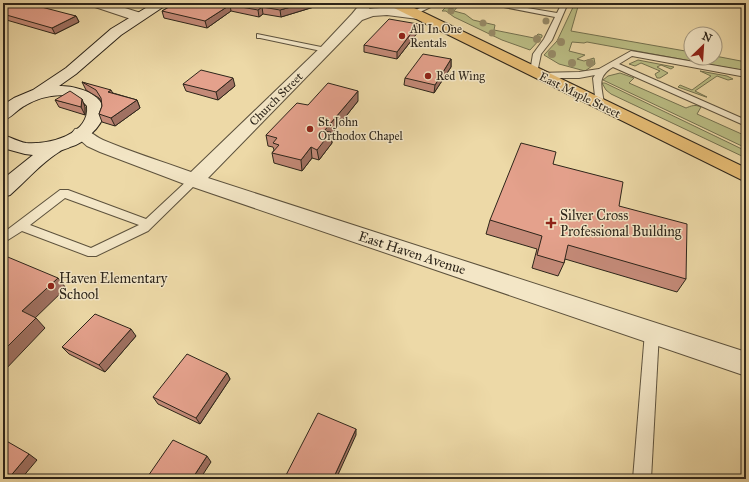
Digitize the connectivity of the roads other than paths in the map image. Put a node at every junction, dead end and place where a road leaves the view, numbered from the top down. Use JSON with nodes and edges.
{"nodes":[{"id":1,"x":96,"y":3,"type":"edge"},
{"id":2,"x":163,"y":3,"type":"edge"},
{"id":3,"x":366,"y":3,"type":"edge"},
{"id":4,"x":394,"y":3,"type":"edge"},
{"id":5,"x":436,"y":3,"type":"edge"},
{"id":6,"x":486,"y":3,"type":"edge"},
{"id":7,"x":565,"y":3,"type":"edge"},
{"id":8,"x":738,"y":3,"type":"edge"},
{"id":9,"x":746,"y":4,"type":"edge"},
{"id":10,"x":416,"y":14,"type":"junction"},
{"id":11,"x":559,"y":16,"type":"junction"},
{"id":12,"x":139,"y":17,"type":"junction"},
{"id":13,"x":357,"y":17,"type":"junction"},
{"id":14,"x":260,"y":36,"type":"dead end"},
{"id":15,"x":326,"y":50,"type":"junction"},
{"id":16,"x":613,"y":64,"type":"junction"},
{"id":17,"x":71,"y":71,"type":"junction"},
{"id":18,"x":601,"y":72,"type":"junction"},
{"id":19,"x":537,"y":74,"type":"junction"},
{"id":20,"x":746,"y":74,"type":"edge"},
{"id":21,"x":77,"y":92,"type":"junction"},
{"id":22,"x":37,"y":94,"type":"junction"},
{"id":23,"x":599,"y":104,"type":"junction"},
{"id":24,"x":3,"y":115,"type":"edge"},
{"id":25,"x":746,"y":123,"type":"edge"},
{"id":26,"x":81,"y":133,"type":"junction"},
{"id":27,"x":9,"y":143,"type":"edge"},
{"id":28,"x":54,"y":146,"type":"junction"},
{"id":29,"x":746,"y":176,"type":"edge"},
{"id":30,"x":194,"y":180,"type":"junction"},
{"id":31,"x":7,"y":186,"type":"edge"},
{"id":32,"x":148,"y":224,"type":"junction"},
{"id":33,"x":21,"y":226,"type":"junction"},
{"id":34,"x":3,"y":240,"type":"edge"},
{"id":35,"x":652,"y":332,"type":"junction"},
{"id":36,"x":746,"y":364,"type":"edge"},
{"id":37,"x":642,"y":479,"type":"edge"}],
"edges":[{"from":1,"to":12,"type":"street"},
{"from":2,"to":12,"type":"street"},
{"from":3,"to":13,"type":"street","name":"Church Street"},
{"from":4,"to":10,"type":"main road","name":"East Maple Street"},
{"from":5,"to":10,"type":"lane"},
{"from":6,"to":11,"type":"lane"},
{"from":7,"to":11,"type":"lane"},
{"from":8,"to":9,"type":"lane"},
{"from":10,"to":13,"type":"street"},
{"from":10,"to":19,"type":"main road","name":"East Maple Street"},
{"from":11,"to":19,"type":"lane"},
{"from":12,"to":17,"type":"street"},
{"from":13,"to":15,"type":"street","name":"Church Street"},
{"from":14,"to":15,"type":"lane"},
{"from":15,"to":30,"type":"street","name":"Church Street"},
{"from":16,"to":18,"type":"lane"},
{"from":16,"to":20,"type":"lane"},
{"from":16,"to":25,"type":"lane"},
{"from":17,"to":21,"type":"street"},
{"from":17,"to":22,"type":"street"},
{"from":18,"to":19,"type":"lane"},
{"from":18,"to":23,"type":"lane"},
{"from":19,"to":23,"type":"main road","name":"East Maple Street"},
{"from":21,"to":22,"type":"street"},
{"from":21,"to":26,"type":"street"},
{"from":22,"to":24,"type":"street"},
{"from":23,"to":29,"type":"main road","name":"East Maple Street"},
{"from":26,"to":28,"type":"street"},
{"from":26,"to":30,"type":"street","name":"East Haven Avenue"},
{"from":27,"to":28,"type":"street"},
{"from":27,"to":31,"type":"street"},
{"from":28,"to":31,"type":"street"},
{"from":30,"to":32,"type":"lane"},
{"from":30,"to":35,"type":"street","name":"East Haven Avenue"},
{"from":32,"to":33,"type":"lane"},
{"from":32,"to":33,"type":"lane"},
{"from":33,"to":34,"type":"lane"},
{"from":35,"to":36,"type":"street","name":"East Haven Avenue"},
{"from":35,"to":37,"type":"lane"}]}
